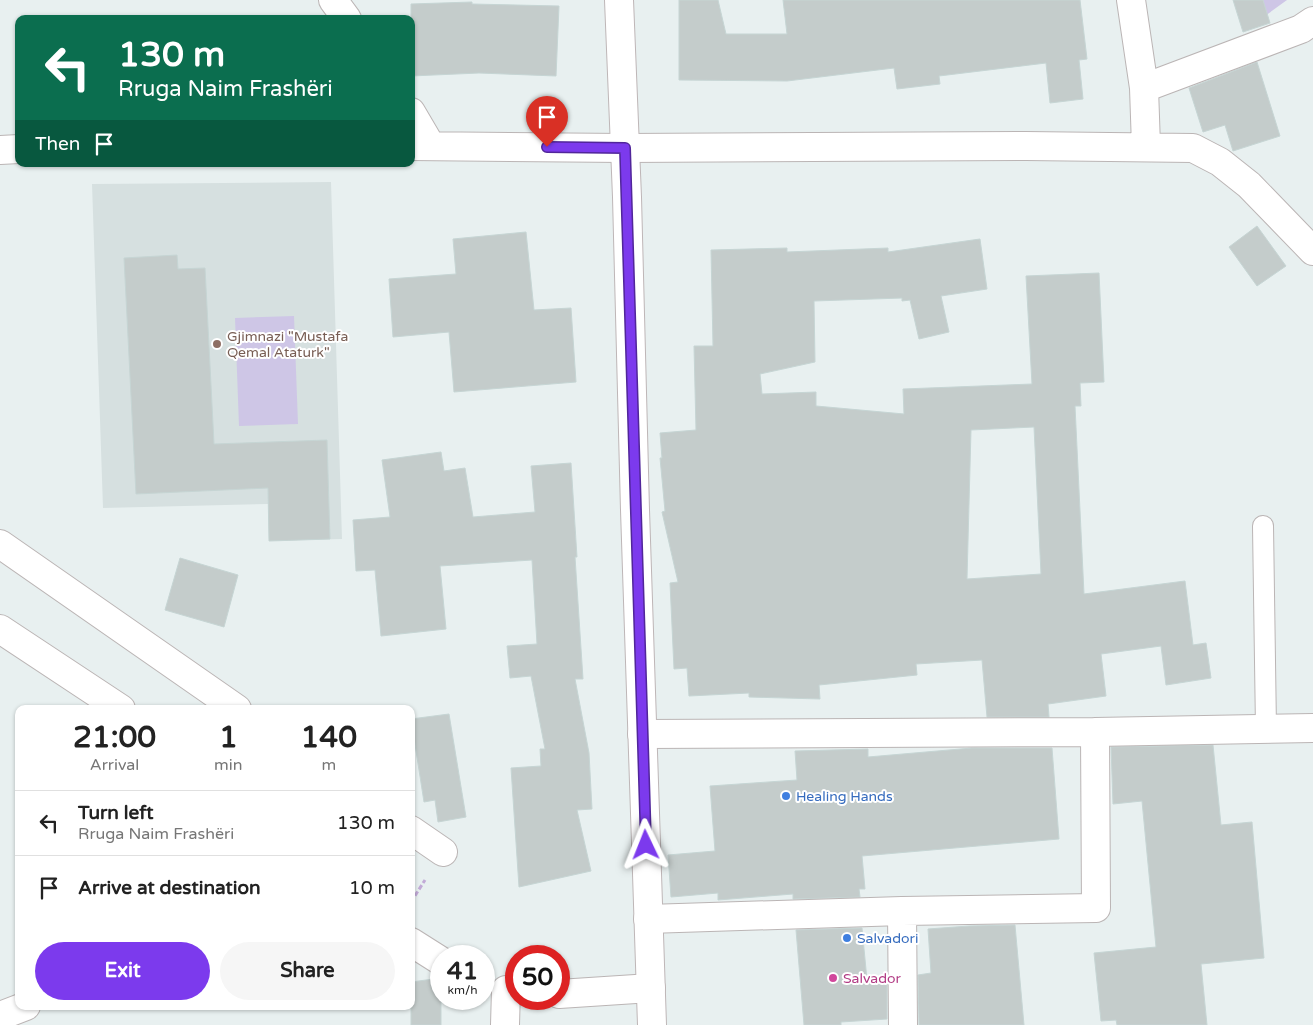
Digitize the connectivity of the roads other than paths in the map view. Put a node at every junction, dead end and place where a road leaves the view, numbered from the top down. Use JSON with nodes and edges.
{"nodes":[{"id":1,"x":332,"y":0,"type":"edge"},
{"id":2,"x":619,"y":0,"type":"edge"},
{"id":3,"x":1131,"y":0,"type":"edge"},
{"id":4,"x":344,"y":15,"type":"edge"},
{"id":5,"x":1313,"y":21,"type":"edge"},
{"id":6,"x":1144,"y":88,"type":"junction"},
{"id":7,"x":415,"y":126,"type":"edge"},
{"id":8,"x":421,"y":146,"type":"edge"},
{"id":9,"x":1146,"y":146,"type":"junction"},
{"id":10,"x":625,"y":148,"type":"junction"},
{"id":11,"x":15,"y":149,"type":"edge"},
{"id":12,"x":0,"y":150,"type":"edge"},
{"id":13,"x":1313,"y":251,"type":"edge"},
{"id":14,"x":1263,"y":526,"type":"dead end"},
{"id":15,"x":0,"y":544,"type":"edge"},
{"id":16,"x":0,"y":629,"type":"edge"},
{"id":17,"x":115,"y":705,"type":"edge"},
{"id":18,"x":231,"y":705,"type":"edge"},
{"id":19,"x":1313,"y":728,"type":"edge"},
{"id":20,"x":1266,"y":729,"type":"junction"},
{"id":21,"x":1095,"y":732,"type":"junction"},
{"id":22,"x":642,"y":734,"type":"junction"},
{"id":23,"x":415,"y":833,"type":"edge"},
{"id":24,"x":443,"y":852,"type":"dead end"},
{"id":25,"x":902,"y":911,"type":"junction"},
{"id":26,"x":648,"y":919,"type":"junction"},
{"id":27,"x":415,"y":945,"type":"edge"},
{"id":28,"x":430,"y":954,"type":"edge"},
{"id":29,"x":651,"y":988,"type":"junction"},
{"id":30,"x":502,"y":989,"type":"edge"},
{"id":31,"x":570,"y":993,"type":"edge"},
{"id":32,"x":16,"y":1010,"type":"edge"},
{"id":33,"x":0,"y":1016,"type":"edge"},
{"id":34,"x":505,"y":1025,"type":"edge"},
{"id":35,"x":652,"y":1025,"type":"edge"},
{"id":36,"x":903,"y":1025,"type":"edge"}],
"edges":[{"from":1,"to":4,"type":"street"},
{"from":2,"to":10,"type":"street"},
{"from":3,"to":6,"type":"street"},
{"from":5,"to":6,"type":"street"},
{"from":6,"to":9,"type":"street"},
{"from":7,"to":8,"type":"street"},
{"from":8,"to":10,"type":"street"},
{"from":9,"to":10,"type":"street"},
{"from":9,"to":13,"type":"street"},
{"from":10,"to":22,"type":"street"},
{"from":11,"to":12,"type":"street"},
{"from":14,"to":20,"type":"lane"},
{"from":15,"to":18,"type":"street"},
{"from":16,"to":17,"type":"street"},
{"from":19,"to":20,"type":"street"},
{"from":20,"to":21,"type":"street"},
{"from":21,"to":22,"type":"street"},
{"from":21,"to":25,"type":"street"},
{"from":22,"to":26,"type":"street"},
{"from":23,"to":24,"type":"street"},
{"from":25,"to":26,"type":"street"},
{"from":25,"to":36,"type":"street"},
{"from":26,"to":29,"type":"street"},
{"from":27,"to":28,"type":"street"},
{"from":29,"to":31,"type":"street"},
{"from":29,"to":35,"type":"street"},
{"from":30,"to":34,"type":"street"},
{"from":32,"to":33,"type":"street"}]}
